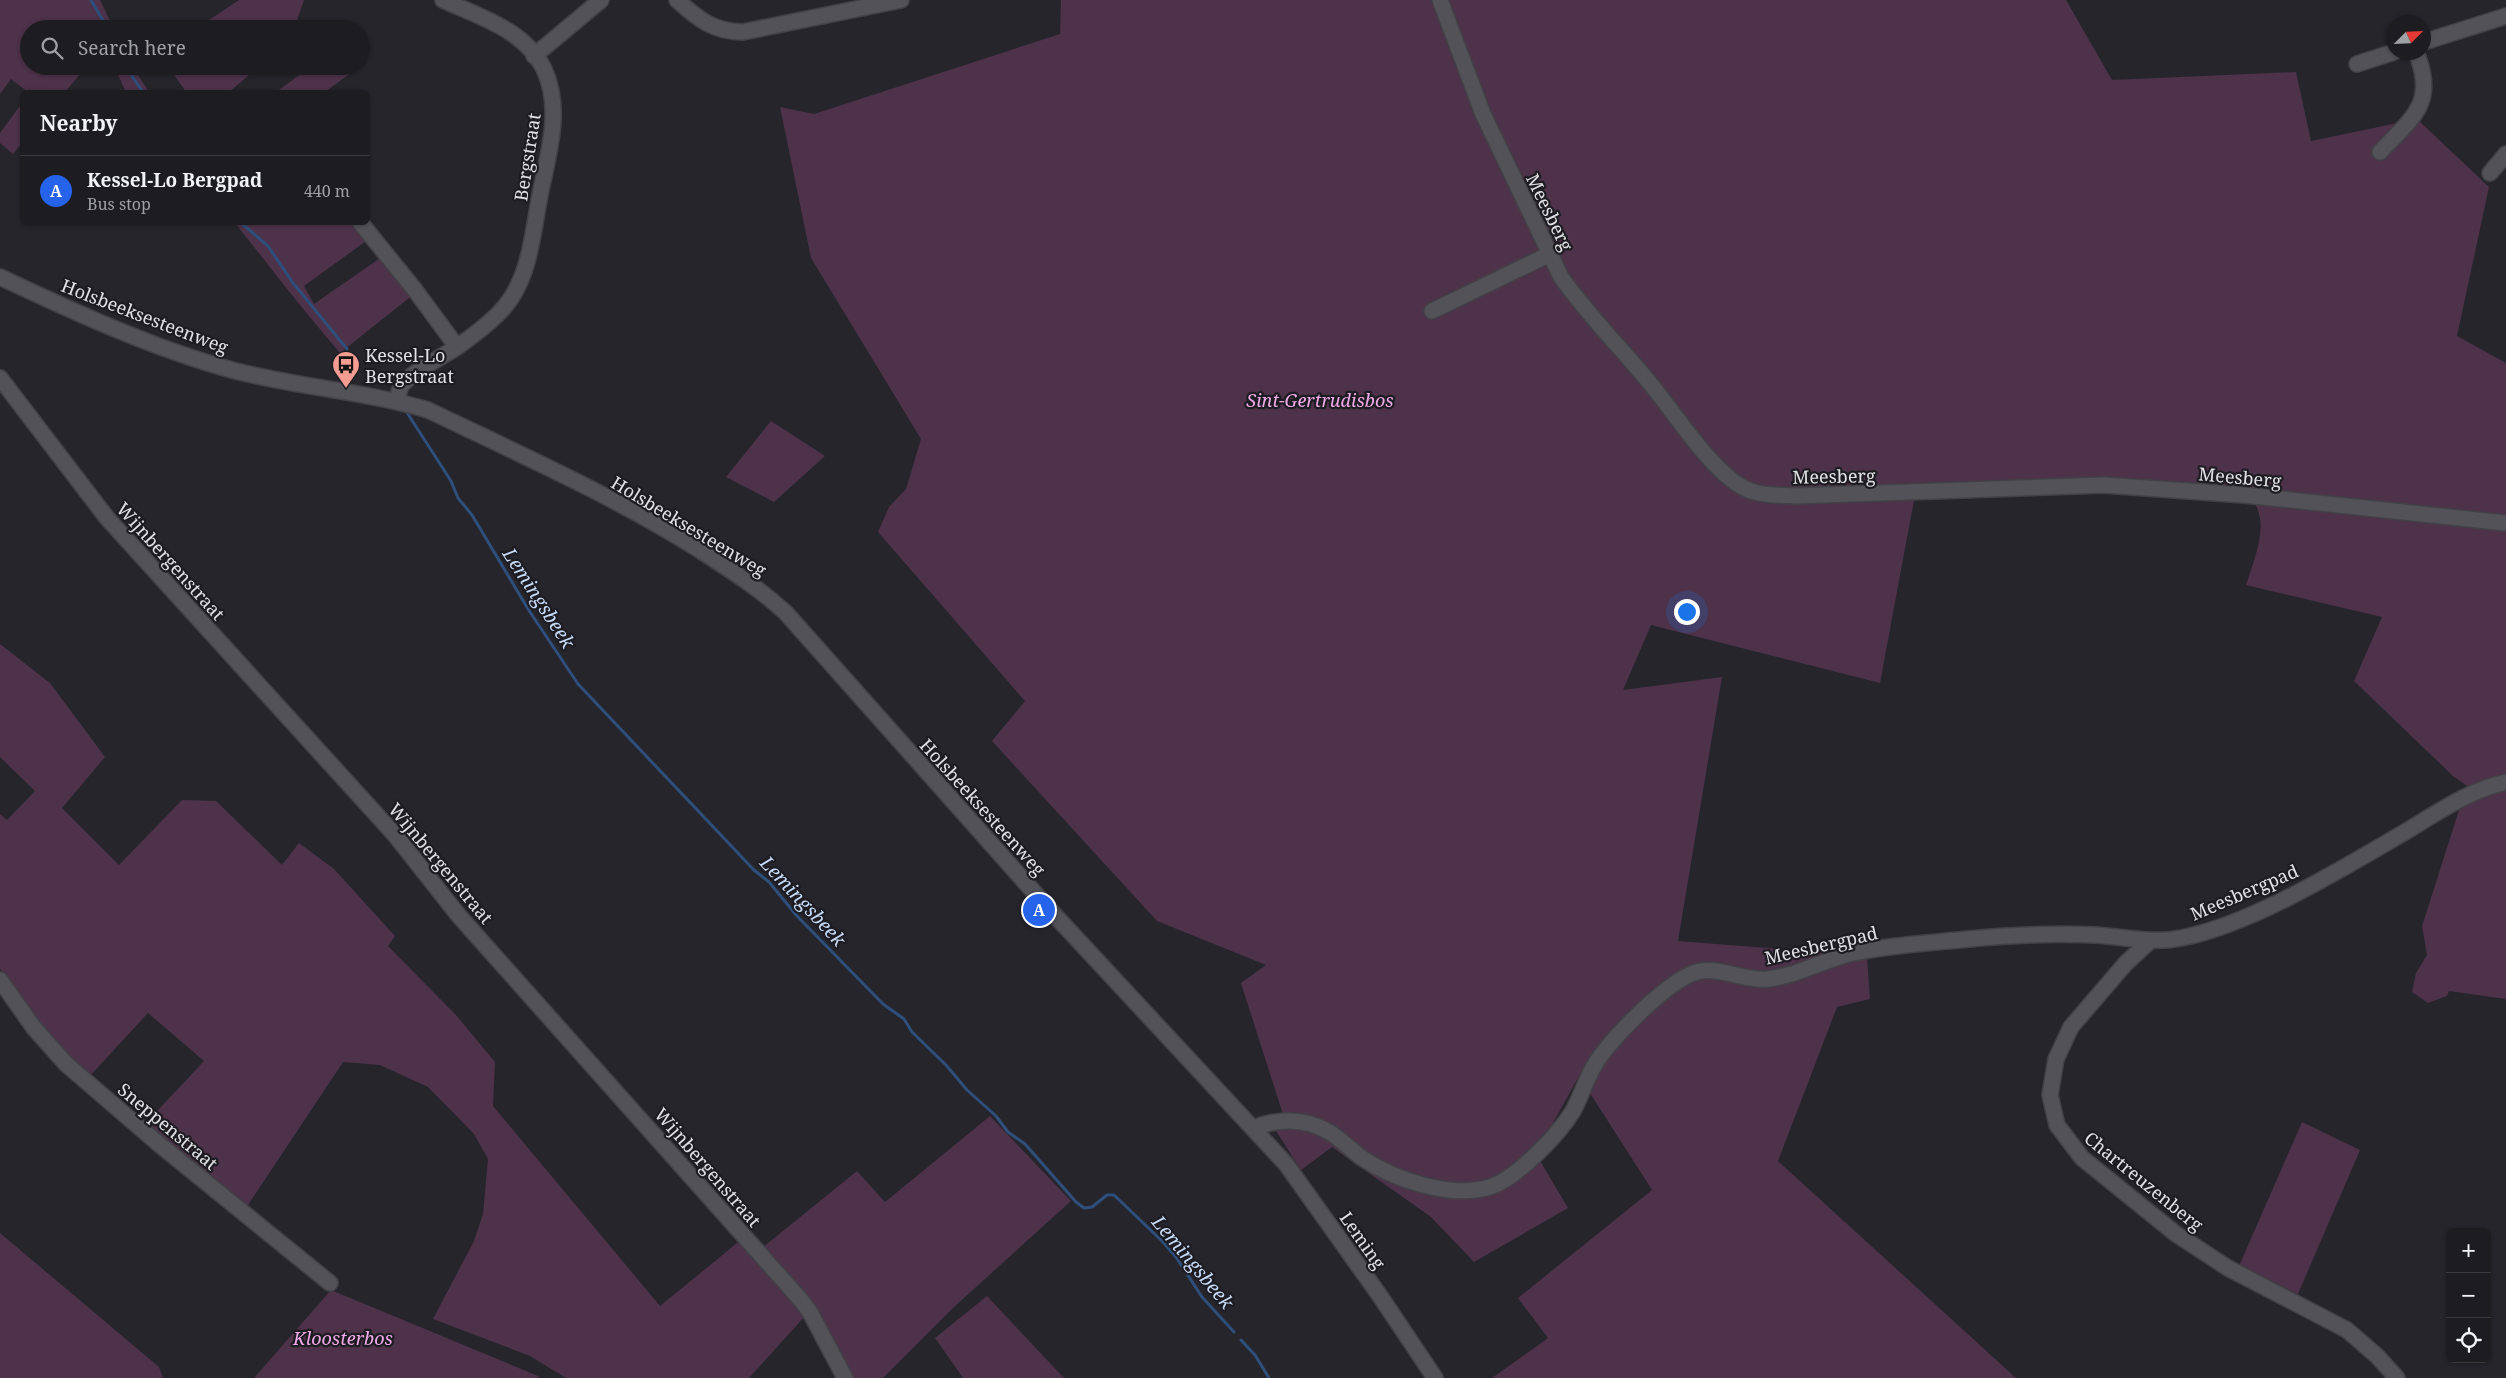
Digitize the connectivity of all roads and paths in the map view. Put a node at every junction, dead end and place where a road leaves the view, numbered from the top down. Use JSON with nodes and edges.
{"nodes":[{"id":1,"x":443,"y":0,"type":"edge"},
{"id":2,"x":601,"y":0,"type":"edge"},
{"id":3,"x":676,"y":0,"type":"edge"},
{"id":4,"x":901,"y":0,"type":"edge"},
{"id":5,"x":1440,"y":0,"type":"edge"},
{"id":6,"x":2506,"y":16,"type":"edge"},
{"id":7,"x":2431,"y":40,"type":"edge"},
{"id":8,"x":2386,"y":55,"type":"edge"},
{"id":9,"x":534,"y":56,"type":"junction"},
{"id":10,"x":2419,"y":60,"type":"edge"},
{"id":11,"x":2357,"y":64,"type":"dead end"},
{"id":12,"x":2380,"y":152,"type":"dead end"},
{"id":13,"x":2506,"y":154,"type":"edge"},
{"id":14,"x":2490,"y":173,"type":"dead end"},
{"id":15,"x":362,"y":225,"type":"edge"},
{"id":16,"x":1550,"y":254,"type":"junction"},
{"id":17,"x":0,"y":277,"type":"edge"},
{"id":18,"x":1432,"y":311,"type":"dead end"},
{"id":19,"x":457,"y":347,"type":"junction"},
{"id":20,"x":0,"y":378,"type":"edge"},
{"id":21,"x":397,"y":401,"type":"junction"},
{"id":22,"x":2506,"y":523,"type":"edge"},
{"id":23,"x":2506,"y":782,"type":"edge"},
{"id":24,"x":2150,"y":941,"type":"junction"},
{"id":25,"x":0,"y":980,"type":"edge"},
{"id":26,"x":1254,"y":1128,"type":"junction"},
{"id":27,"x":330,"y":1283,"type":"dead end"},
{"id":28,"x":845,"y":1378,"type":"edge"},
{"id":29,"x":1435,"y":1378,"type":"edge"},
{"id":30,"x":2397,"y":1378,"type":"edge"}],
"edges":[{"from":1,"to":9,"type":"street","name":"Bergstraat"},
{"from":2,"to":9,"type":"street"},
{"from":3,"to":4,"type":"street"},
{"from":5,"to":16,"type":"street","name":"Meesberg"},
{"from":6,"to":7,"type":"street"},
{"from":8,"to":11,"type":"street"},
{"from":9,"to":19,"type":"street","name":"Bergstraat"},
{"from":10,"to":12,"type":"street"},
{"from":13,"to":14,"type":"street"},
{"from":15,"to":19,"type":"street"},
{"from":16,"to":18,"type":"street"},
{"from":16,"to":22,"type":"street","name":"Meesberg"},
{"from":17,"to":21,"type":"street","name":"Holsbeeksesteenweg"},
{"from":19,"to":21,"type":"street","name":"Bergstraat"},
{"from":20,"to":28,"type":"street","name":"Wijnbergenstraat"},
{"from":21,"to":26,"type":"street","name":"Holsbeeksesteenweg"},
{"from":23,"to":24,"type":"street","name":"Meesbergpad"},
{"from":24,"to":26,"type":"street","name":"Meesbergpad"},
{"from":24,"to":30,"type":"street","name":"Chartreuzenberg"},
{"from":25,"to":27,"type":"street","name":"Sneppenstraat"},
{"from":26,"to":29,"type":"street","name":"Leming"}]}
